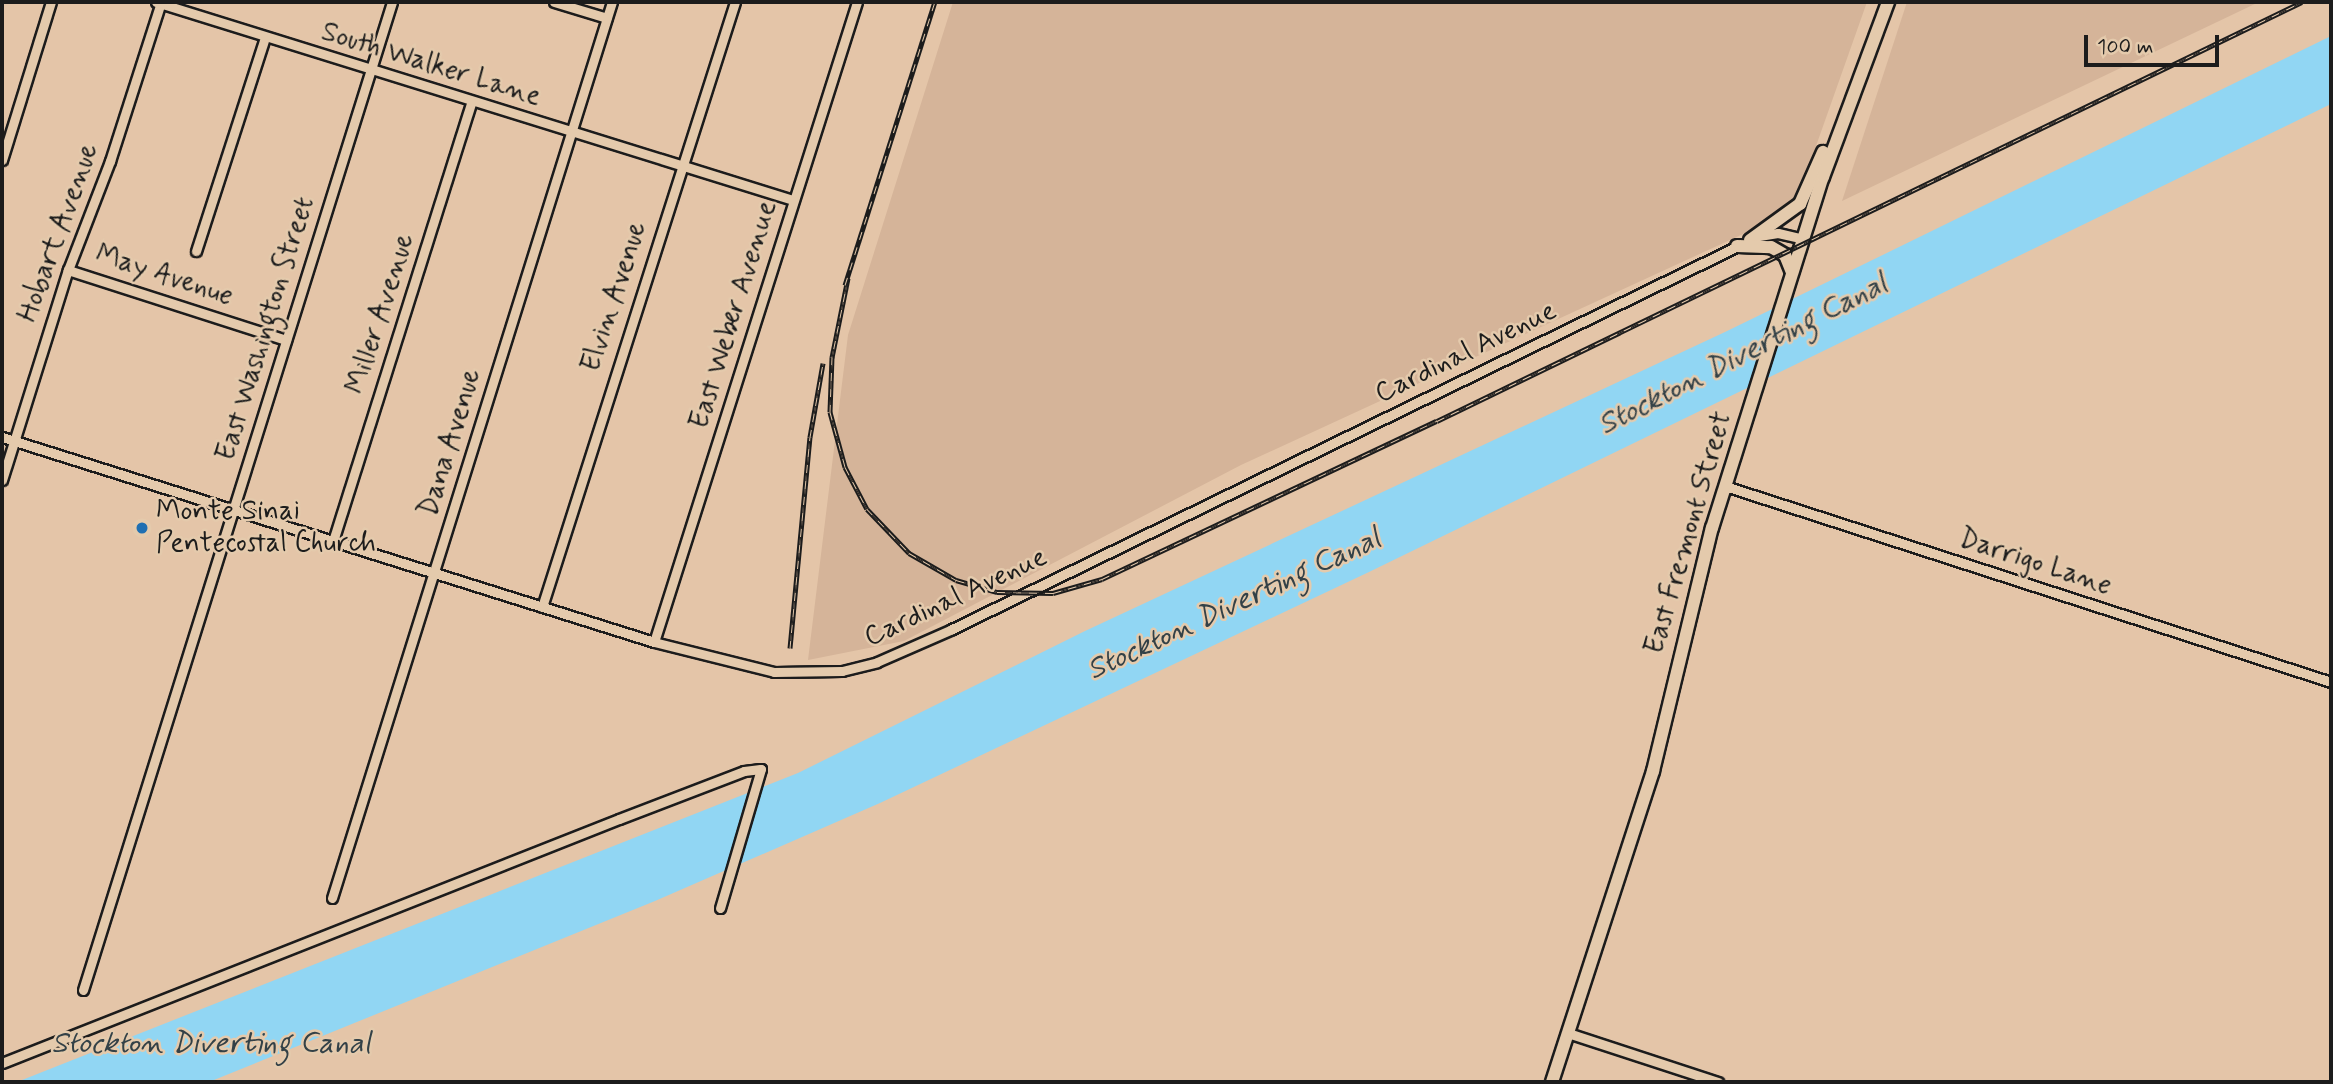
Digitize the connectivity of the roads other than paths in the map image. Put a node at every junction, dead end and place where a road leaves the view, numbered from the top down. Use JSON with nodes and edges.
{"nodes":[{"id":1,"x":51,"y":2,"type":"edge"},
{"id":2,"x":159,"y":2,"type":"edge"},
{"id":3,"x":392,"y":2,"type":"edge"},
{"id":4,"x":554,"y":2,"type":"edge"},
{"id":5,"x":612,"y":2,"type":"edge"},
{"id":6,"x":735,"y":2,"type":"edge"},
{"id":7,"x":857,"y":2,"type":"edge"},
{"id":8,"x":1888,"y":2,"type":"edge"},
{"id":9,"x":607,"y":18,"type":"junction"},
{"id":10,"x":265,"y":37,"type":"junction"},
{"id":11,"x":371,"y":69,"type":"junction"},
{"id":12,"x":1851,"y":96,"type":"junction"},
{"id":13,"x":472,"y":101,"type":"junction"},
{"id":14,"x":572,"y":133,"type":"junction"},
{"id":15,"x":2,"y":160,"type":"edge"},
{"id":16,"x":681,"y":166,"type":"junction"},
{"id":17,"x":793,"y":200,"type":"junction"},
{"id":18,"x":1803,"y":239,"type":"junction"},
{"id":19,"x":1750,"y":240,"type":"junction"},
{"id":20,"x":1737,"y":246,"type":"junction"},
{"id":21,"x":196,"y":251,"type":"dead end"},
{"id":22,"x":68,"y":270,"type":"junction"},
{"id":23,"x":1791,"y":278,"type":"junction"},
{"id":24,"x":286,"y":340,"type":"junction"},
{"id":25,"x":2,"y":437,"type":"edge"},
{"id":26,"x":14,"y":441,"type":"junction"},
{"id":27,"x":2,"y":481,"type":"edge"},
{"id":28,"x":1725,"y":486,"type":"junction"},
{"id":29,"x":233,"y":509,"type":"junction"},
{"id":30,"x":333,"y":541,"type":"junction"},
{"id":31,"x":434,"y":573,"type":"junction"},
{"id":32,"x":542,"y":607,"type":"junction"},
{"id":33,"x":654,"y":642,"type":"junction"},
{"id":34,"x":2331,"y":682,"type":"edge"},
{"id":35,"x":332,"y":898,"type":"dead end"},
{"id":36,"x":720,"y":908,"type":"dead end"},
{"id":37,"x":83,"y":990,"type":"dead end"},
{"id":38,"x":1568,"y":1033,"type":"junction"},
{"id":39,"x":2,"y":1063,"type":"edge"},
{"id":40,"x":1552,"y":1082,"type":"edge"},
{"id":41,"x":1718,"y":1082,"type":"edge"}],
"edges":[{"from":1,"to":15,"type":"street"},
{"from":2,"to":10,"type":"street","name":"South Walker Lane"},
{"from":2,"to":22,"type":"street","name":"Hobart Avenue"},
{"from":3,"to":11,"type":"street","name":"East Washington Street"},
{"from":4,"to":9,"type":"street"},
{"from":5,"to":9,"type":"street","name":"Dana Avenue"},
{"from":6,"to":16,"type":"street","name":"Elvin Avenue"},
{"from":7,"to":17,"type":"street","name":"East Weber Avenue"},
{"from":8,"to":12,"type":"main road","name":"East Fremont Street"},
{"from":9,"to":14,"type":"street","name":"Dana Avenue"},
{"from":10,"to":11,"type":"street","name":"South Walker Lane"},
{"from":10,"to":21,"type":"street"},
{"from":11,"to":13,"type":"street","name":"South Walker Lane"},
{"from":11,"to":24,"type":"street","name":"East Washington Street"},
{"from":12,"to":18,"type":"main road","name":"East Fremont Street"},
{"from":12,"to":19,"type":"main road"},
{"from":13,"to":14,"type":"street","name":"South Walker Lane"},
{"from":13,"to":30,"type":"street","name":"Miller Avenue"},
{"from":14,"to":16,"type":"street","name":"South Walker Lane"},
{"from":14,"to":31,"type":"street","name":"Dana Avenue"},
{"from":16,"to":17,"type":"street","name":"South Walker Lane"},
{"from":16,"to":32,"type":"street","name":"Elvin Avenue"},
{"from":17,"to":33,"type":"street","name":"East Weber Avenue"},
{"from":18,"to":19,"type":"street","name":"Cardinal Avenue"},
{"from":18,"to":23,"type":"main road","name":"East Fremont Street"},
{"from":19,"to":20,"type":"street","name":"Cardinal Avenue"},
{"from":20,"to":23,"type":"main road"},
{"from":20,"to":33,"type":"street","name":"Cardinal Avenue"},
{"from":22,"to":24,"type":"street","name":"May Avenue"},
{"from":22,"to":26,"type":"street","name":"Hobart Avenue"},
{"from":23,"to":28,"type":"main road","name":"East Fremont Street"},
{"from":24,"to":29,"type":"street","name":"East Washington Street"},
{"from":25,"to":26,"type":"street","name":"Cardinal Avenue"},
{"from":26,"to":27,"type":"street","name":"Hobart Avenue"},
{"from":26,"to":29,"type":"street","name":"Cardinal Avenue"},
{"from":28,"to":34,"type":"street","name":"Darrigo Lane"},
{"from":28,"to":38,"type":"main road","name":"East Fremont Street"},
{"from":29,"to":30,"type":"street","name":"Cardinal Avenue"},
{"from":29,"to":37,"type":"street","name":"East Washington Street"},
{"from":30,"to":31,"type":"street","name":"Cardinal Avenue"},
{"from":31,"to":32,"type":"street","name":"Cardinal Avenue"},
{"from":31,"to":35,"type":"street","name":"Dana Avenue"},
{"from":32,"to":33,"type":"street","name":"Cardinal Avenue"},
{"from":36,"to":39,"type":"street"},
{"from":38,"to":40,"type":"main road","name":"East Fremont Street"},
{"from":38,"to":41,"type":"street"}]}
